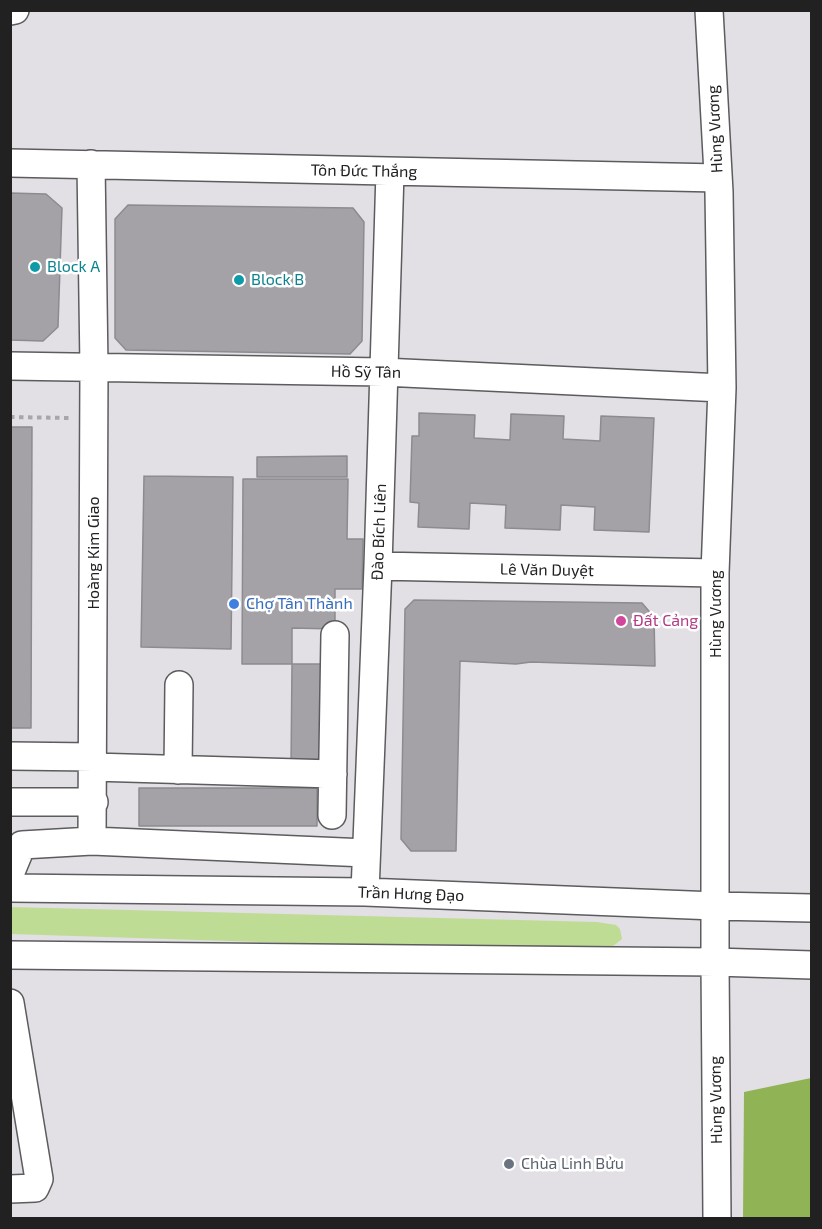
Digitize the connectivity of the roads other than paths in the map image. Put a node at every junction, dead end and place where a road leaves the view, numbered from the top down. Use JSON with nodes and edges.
{"nodes":[{"id":1,"x":15,"y":10,"type":"edge"},
{"id":2,"x":709,"y":10,"type":"edge"},
{"id":3,"x":10,"y":11,"type":"edge"},
{"id":4,"x":10,"y":163,"type":"edge"},
{"id":5,"x":92,"y":164,"type":"junction"},
{"id":6,"x":390,"y":172,"type":"junction"},
{"id":7,"x":718,"y":178,"type":"junction"},
{"id":8,"x":10,"y":366,"type":"edge"},
{"id":9,"x":94,"y":367,"type":"junction"},
{"id":10,"x":383,"y":372,"type":"junction"},
{"id":11,"x":722,"y":388,"type":"junction"},
{"id":12,"x":378,"y":566,"type":"junction"},
{"id":13,"x":715,"y":573,"type":"junction"},
{"id":14,"x":335,"y":635,"type":"dead end"},
{"id":15,"x":179,"y":685,"type":"dead end"},
{"id":16,"x":10,"y":756,"type":"edge"},
{"id":17,"x":93,"y":762,"type":"junction"},
{"id":18,"x":178,"y":770,"type":"junction"},
{"id":19,"x":333,"y":774,"type":"junction"},
{"id":20,"x":10,"y":802,"type":"edge"},
{"id":21,"x":94,"y":802,"type":"junction"},
{"id":22,"x":332,"y":815,"type":"dead end"},
{"id":23,"x":92,"y":841,"type":"junction"},
{"id":24,"x":366,"y":853,"type":"junction"},
{"id":25,"x":10,"y":874,"type":"edge"},
{"id":26,"x":10,"y":888,"type":"edge"},
{"id":27,"x":365,"y":892,"type":"junction"},
{"id":28,"x":715,"y":906,"type":"junction"},
{"id":29,"x":812,"y":908,"type":"edge"},
{"id":30,"x":10,"y":955,"type":"edge"},
{"id":31,"x":715,"y":962,"type":"junction"},
{"id":32,"x":812,"y":966,"type":"edge"},
{"id":33,"x":10,"y":1003,"type":"edge"},
{"id":34,"x":10,"y":1189,"type":"edge"},
{"id":35,"x":717,"y":1218,"type":"edge"}],
"edges":[{"from":1,"to":3,"type":"street"},
{"from":2,"to":7,"type":"street","name":"Hùng Vương"},
{"from":4,"to":5,"type":"street","name":"Tôn Đức Thắng"},
{"from":5,"to":6,"type":"street","name":"Tôn Đức Thắng"},
{"from":5,"to":9,"type":"street","name":"Hoàng Kim Giao"},
{"from":6,"to":7,"type":"street","name":"Tôn Đức Thắng"},
{"from":6,"to":10,"type":"street","name":"Đào Bích Liên"},
{"from":7,"to":11,"type":"street","name":"Hùng Vương"},
{"from":8,"to":9,"type":"street","name":"Hồ Sỹ Tân"},
{"from":9,"to":10,"type":"street","name":"Hồ Sỹ Tân"},
{"from":9,"to":17,"type":"street","name":"Hoàng Kim Giao"},
{"from":10,"to":11,"type":"street","name":"Hồ Sỹ Tân"},
{"from":10,"to":12,"type":"street","name":"Đào Bích Liên"},
{"from":11,"to":13,"type":"street","name":"Hùng Vương"},
{"from":12,"to":13,"type":"street","name":"Lê Văn Duyệt"},
{"from":12,"to":24,"type":"street","name":"Đào Bích Liên"},
{"from":13,"to":28,"type":"street","name":"Hùng Vương"},
{"from":14,"to":19,"type":"street"},
{"from":15,"to":18,"type":"street"},
{"from":16,"to":17,"type":"street"},
{"from":17,"to":18,"type":"street"},
{"from":17,"to":21,"type":"street","name":"Hoàng Kim Giao"},
{"from":18,"to":19,"type":"street"},
{"from":19,"to":22,"type":"street"},
{"from":20,"to":21,"type":"street"},
{"from":21,"to":23,"type":"street","name":"Hoàng Kim Giao"},
{"from":23,"to":24,"type":"street"},
{"from":23,"to":25,"type":"street"},
{"from":24,"to":27,"type":"street","name":"Đào Bích Liên"},
{"from":26,"to":27,"type":"street","name":"Trần Hưng Đạo"},
{"from":27,"to":28,"type":"street","name":"Trần Hưng Đạo"},
{"from":28,"to":29,"type":"street","name":"Trần Hưng Đạo"},
{"from":28,"to":31,"type":"street","name":"Hùng Vương"},
{"from":30,"to":31,"type":"street"},
{"from":31,"to":32,"type":"street"},
{"from":31,"to":35,"type":"street","name":"Hùng Vương"},
{"from":33,"to":34,"type":"street"}]}
